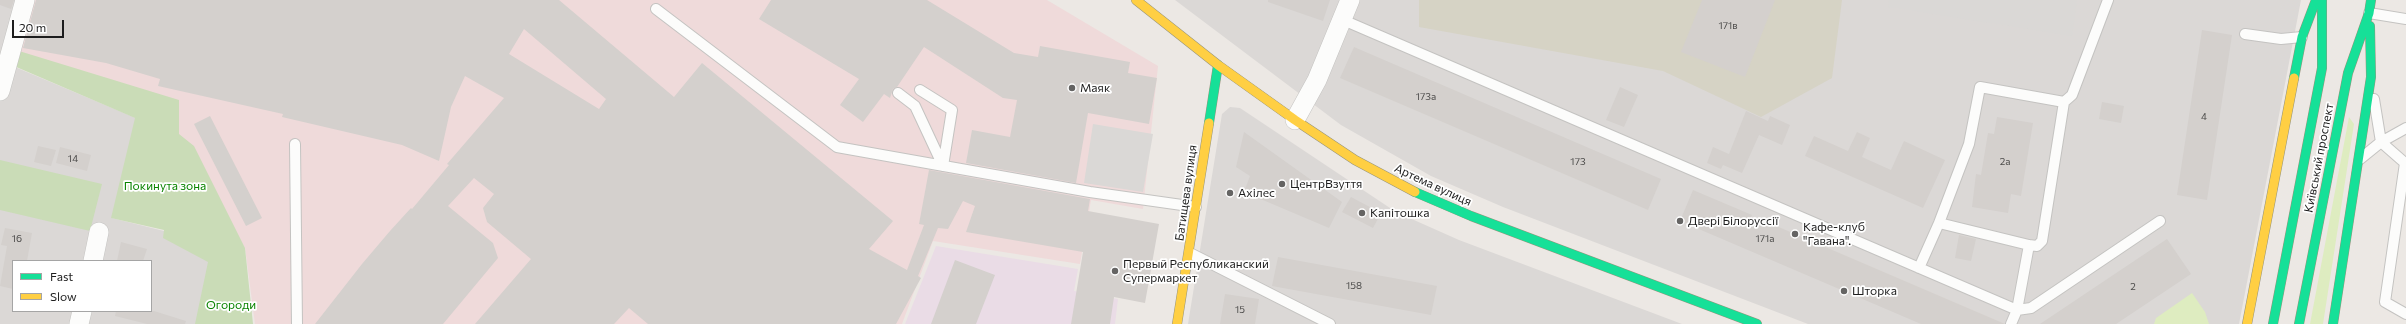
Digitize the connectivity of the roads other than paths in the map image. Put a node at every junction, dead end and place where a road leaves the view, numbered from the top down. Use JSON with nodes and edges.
{"nodes":[{"id":1,"x":25,"y":0,"type":"edge"},
{"id":2,"x":1136,"y":0,"type":"edge"},
{"id":3,"x":1350,"y":0,"type":"edge"},
{"id":4,"x":2108,"y":0,"type":"edge"},
{"id":5,"x":2316,"y":0,"type":"edge"},
{"id":6,"x":2322,"y":0,"type":"edge"},
{"id":7,"x":2371,"y":0,"type":"edge"},
{"id":8,"x":656,"y":9,"type":"dead end"},
{"id":9,"x":2369,"y":12,"type":"junction"},
{"id":10,"x":2406,"y":19,"type":"edge"},
{"id":11,"x":1343,"y":20,"type":"junction"},
{"id":12,"x":2245,"y":34,"type":"dead end"},
{"id":13,"x":2302,"y":37,"type":"junction"},
{"id":14,"x":1218,"y":65,"type":"junction"},
{"id":15,"x":2371,"y":77,"type":"junction"},
{"id":16,"x":920,"y":90,"type":"dead end"},
{"id":17,"x":0,"y":91,"type":"edge"},
{"id":18,"x":898,"y":93,"type":"dead end"},
{"id":19,"x":2064,"y":102,"type":"junction"},
{"id":20,"x":1295,"y":120,"type":"junction"},
{"id":21,"x":2406,"y":128,"type":"edge"},
{"id":22,"x":2381,"y":142,"type":"junction"},
{"id":23,"x":295,"y":144,"type":"dead end"},
{"id":24,"x":2359,"y":160,"type":"junction"},
{"id":25,"x":2406,"y":163,"type":"edge"},
{"id":26,"x":944,"y":166,"type":"junction"},
{"id":27,"x":2404,"y":183,"type":"edge"},
{"id":28,"x":1196,"y":207,"type":"junction"},
{"id":29,"x":2160,"y":221,"type":"dead end"},
{"id":30,"x":1939,"y":223,"type":"junction"},
{"id":31,"x":99,"y":232,"type":"dead end"},
{"id":32,"x":2029,"y":245,"type":"junction"},
{"id":33,"x":1190,"y":253,"type":"junction"},
{"id":34,"x":93,"y":260,"type":"edge"},
{"id":35,"x":1918,"y":268,"type":"junction"},
{"id":36,"x":2017,"y":310,"type":"junction"},
{"id":37,"x":82,"y":312,"type":"edge"},
{"id":38,"x":2406,"y":314,"type":"edge"},
{"id":39,"x":79,"y":324,"type":"edge"},
{"id":40,"x":298,"y":324,"type":"edge"},
{"id":41,"x":1177,"y":324,"type":"edge"},
{"id":42,"x":1330,"y":324,"type":"edge"},
{"id":43,"x":1757,"y":324,"type":"edge"},
{"id":44,"x":2011,"y":324,"type":"edge"},
{"id":45,"x":2247,"y":324,"type":"edge"},
{"id":46,"x":2273,"y":324,"type":"edge"},
{"id":47,"x":2299,"y":324,"type":"edge"},
{"id":48,"x":2333,"y":324,"type":"edge"}],
"edges":[{"from":1,"to":17,"type":"street"},
{"from":2,"to":14,"type":"main road","name":"Артема вулиця"},
{"from":3,"to":11,"type":"street"},
{"from":4,"to":19,"type":"lane"},
{"from":5,"to":13,"type":"main road"},
{"from":6,"to":46,"type":"main road","name":"Київський проспект"},
{"from":7,"to":9,"type":"main road","name":"Київський проспект"},
{"from":8,"to":26,"type":"lane"},
{"from":9,"to":10,"type":"lane"},
{"from":9,"to":15,"type":"main road"},
{"from":9,"to":47,"type":"main road","name":"Київський проспект"},
{"from":11,"to":20,"type":"street"},
{"from":11,"to":35,"type":"lane"},
{"from":12,"to":13,"type":"lane"},
{"from":13,"to":45,"type":"main road"},
{"from":14,"to":20,"type":"main road","name":"Артема вулиця"},
{"from":14,"to":28,"type":"main road","name":"Батищева вулиця"},
{"from":15,"to":22,"type":"lane"},
{"from":15,"to":24,"type":"main road"},
{"from":16,"to":26,"type":"lane"},
{"from":18,"to":26,"type":"lane"},
{"from":19,"to":30,"type":"lane"},
{"from":19,"to":32,"type":"lane"},
{"from":20,"to":43,"type":"main road","name":"Артема вулиця"},
{"from":21,"to":22,"type":"lane"},
{"from":22,"to":24,"type":"lane"},
{"from":22,"to":25,"type":"lane"},
{"from":23,"to":40,"type":"lane"},
{"from":24,"to":48,"type":"main road"},
{"from":25,"to":27,"type":"lane"},
{"from":26,"to":28,"type":"lane"},
{"from":27,"to":38,"type":"lane"},
{"from":28,"to":33,"type":"main road","name":"Батищева вулиця"},
{"from":29,"to":36,"type":"lane"},
{"from":30,"to":32,"type":"lane"},
{"from":30,"to":35,"type":"lane"},
{"from":31,"to":34,"type":"street"},
{"from":32,"to":36,"type":"lane"},
{"from":33,"to":41,"type":"main road","name":"Батищева вулиця"},
{"from":33,"to":42,"type":"lane"},
{"from":35,"to":36,"type":"lane"},
{"from":36,"to":44,"type":"lane"},
{"from":37,"to":39,"type":"street"}]}
